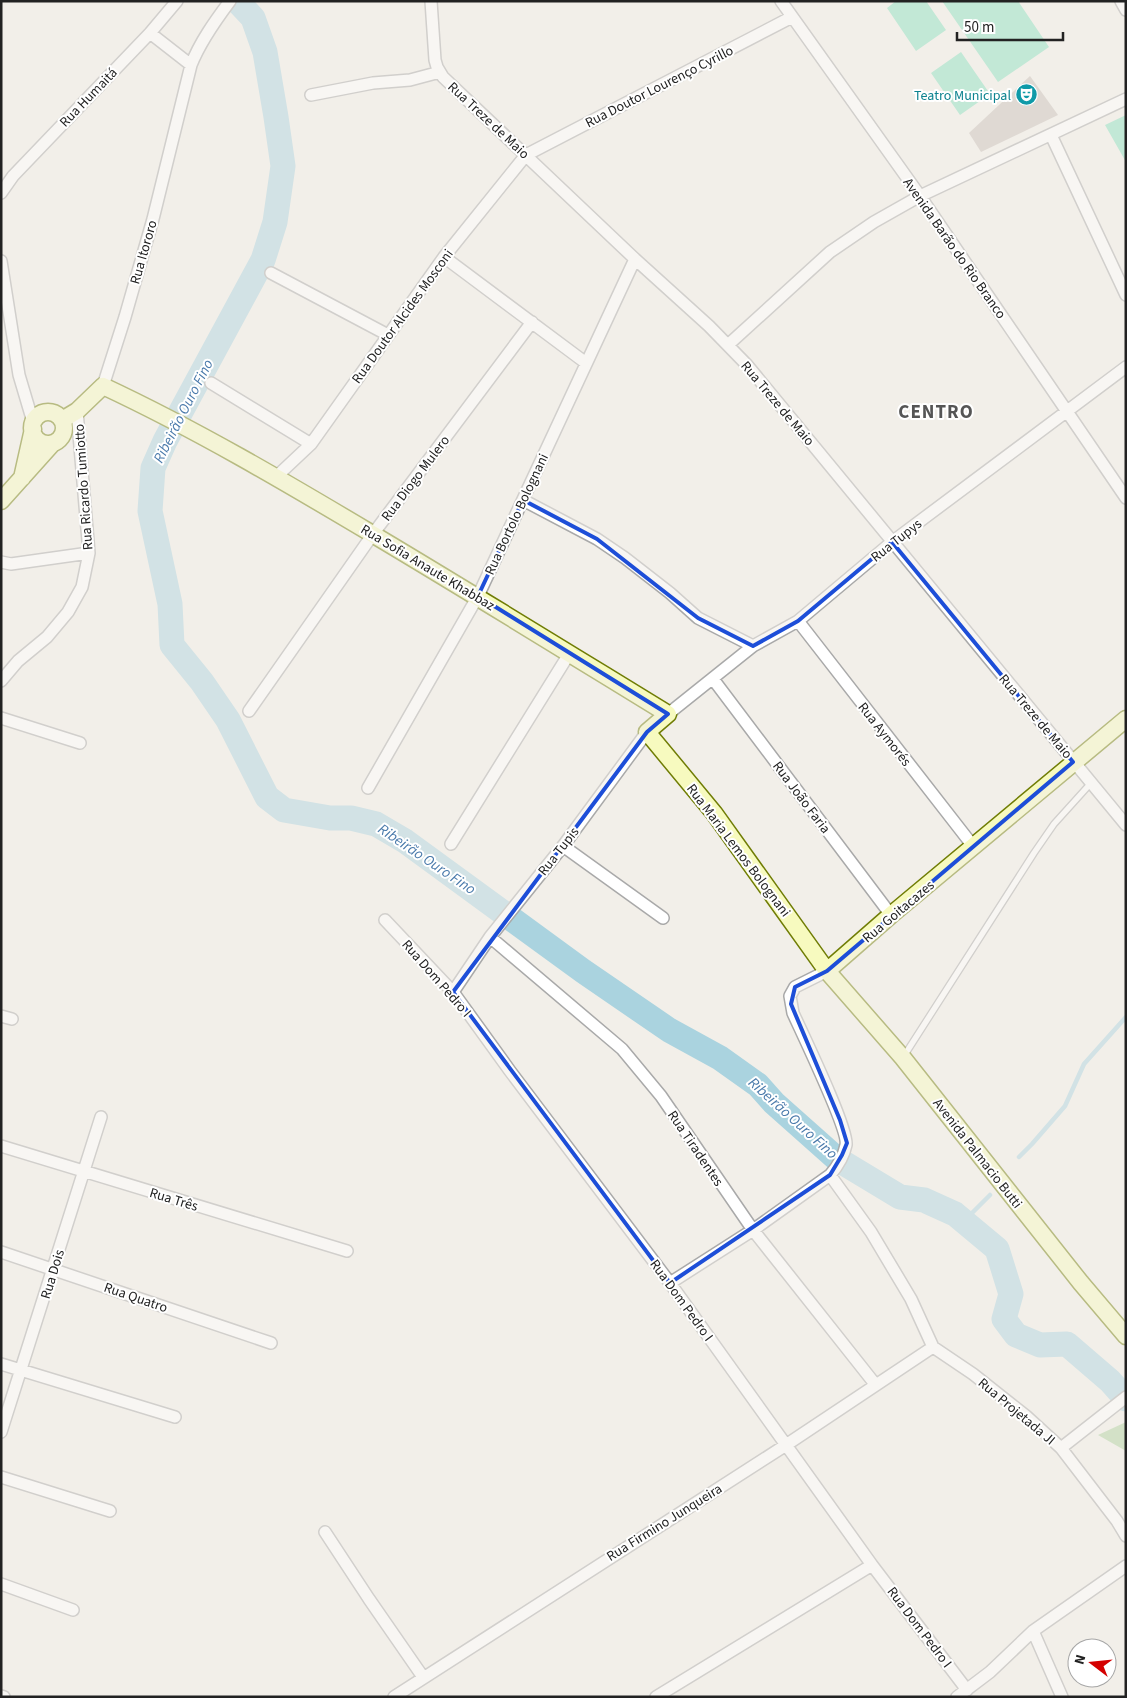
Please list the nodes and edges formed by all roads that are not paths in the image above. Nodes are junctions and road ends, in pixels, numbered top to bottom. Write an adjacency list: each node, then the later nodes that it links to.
1 (178, 1): 8 (street, Rua Humaitá)
2 (230, 1): 9 (street)
3 (431, 1): 10 (street, Rua Treze de Maio)
4 (781, 1): 7 (street, Avenida Barão do Rio Branco)
5 (1121, 1): 6 (street)
6 (1126, 10)
7 (792, 17): 14 (street, Rua Doutor Lourenço Cyrillo); 16 (street, Avenida Barão do Rio Branco)
8 (150, 33): 9 (street); 15 (street, Rua Humaitá)
9 (191, 66): 28 (street, Rua Itororo)
10 (440, 72): 11 (street); 14 (street, Rua Treze de Maio)
11 (311, 95)
12 (1126, 99): 13 (street)
13 (1051, 135): 16 (street); 21 (street)
14 (526, 155): 17 (street, Rua Doutor Alcides Mosconi); 18 (street, Rua Treze de Maio)
15 (1, 193)
16 (920, 196): 24 (street); 29 (street, Avenida Barão do Rio Branco)
17 (444, 257): 22 (street); 23 (street, Rua Doutor Alcides Mosconi)
18 (635, 259): 24 (street, Rua Treze de Maio); 25 (street, Rua Bortolo Bolognani)
19 (1, 261): 32 (street)
20 (271, 273): 23 (street)
21 (1126, 295)
22 (532, 322): 25 (street); 40 (street, Rua Diogo Mulero)
23 (388, 335): 34 (street, Rua Doutor Alcides Mosconi)
24 (728, 344): 41 (street, Rua Treze de Maio)
25 (586, 363): 38 (street, Rua Bortolo Bolognani)
26 (1126, 367): 29 (street, Rua Tupys)
27 (211, 383): 34 (street)
28 (102, 386): 30 (street, Rua Itororo); 35 (street, Rua Sofia Anaute Khabbaz)
29 (1067, 410): 37 (street, Avenida Barão do Rio Branco); 41 (street, Rua Tupys)
30 (78, 411): 31 (street, Rua Itororo); 42 (street, Rua Ricardo Tumiotto)
31 (62, 420): 32 (street); 33 (street)
32 (33, 426): 33 (street); 36 (street)
33 (53, 443): 36 (street)
34 (311, 444): 35 (street, Rua Doutor Alcides Mosconi)
35 (277, 476): 40 (street, Rua Sofia Anaute Khabbaz)
36 (21, 480): 39 (street)
37 (1126, 498)
38 (523, 500): 44 (street, Rua Bortolo Bolognani); 46 (street)
39 (1, 501)
40 (373, 534): 44 (street, Rua Sofia Anaute Khabbaz); 50 (street, Rua Diogo Mulero)
41 (892, 542): 45 (street, Rua Tupys); 56 (street, Rua Treze de Maio)
42 (89, 553): 43 (street); 49 (street, Rua Ricardo Tumiotto)
43 (1, 562)
44 (478, 596): 47 (street, Rua Sofia Anaute Khabbaz); 58 (street, Rua Bortolo Bolognani)
45 (798, 621): 46 (street, Rua Tupys); 62 (street, Rua Aymorés)
46 (753, 646): 48 (street, Rua Tupys)
47 (569, 654): 51 (street, Rua Sofia Anaute Khabbaz); 60 (street)
48 (713, 679): 51 (street, Rua Tupys); 63 (street, Rua João Faria)
49 (1, 681)
50 (249, 711)
51 (668, 714): 54 (street, Rua Tupis)
52 (1, 718): 55 (street)
53 (1126, 719): 56 (street, Rua Goitacazes)
54 (647, 732): 61 (street, Rua Tupis); 67 (street, Rua Maria Lemos Bolognani)
55 (80, 743)
56 (1074, 762): 57 (street, Rua Treze de Maio); 62 (street, Rua Goitacazes)
57 (1091, 783): 59 (street, Rua Treze de Maio); 69 (lane)
58 (368, 788)
59 (1126, 825)
60 (451, 844)
61 (563, 846): 64 (street); 66 (street, Rua Tupis)
62 (973, 846): 63 (street, Rua Goitacazes)
63 (891, 915): 67 (street, Rua Goitacazes)
64 (663, 918)
65 (385, 920): 68 (street, Rua Dom Pedro I)
66 (490, 937): 68 (street, Rua Tupis); 74 (street, Rua Tiradentes)
67 (827, 971): 69 (street, Avenida Palmacio Butti); 73 (street, Rua Goitacazes)
68 (452, 992): 78 (street, Rua Dom Pedro I)
69 (903, 1058): 79 (street, Avenida Palmacio Butti)
70 (101, 1117): 72 (street, Rua Dois)
71 (1, 1146): 72 (street, Rua Três)
72 (84, 1171): 75 (street, Rua Três); 77 (street, Rua Dois)
73 (833, 1171): 74 (street); 81 (street)
74 (753, 1230): 78 (street); 84 (street, Rua Tiradentes)
75 (347, 1251)
76 (1, 1252): 77 (street, Rua Quatro)
77 (54, 1269): 80 (street, Rua Quatro); 83 (street, Rua Dois)
78 (670, 1284): 88 (street, Rua Dom Pedro I)
79 (1126, 1336)
80 (271, 1343)
81 (933, 1347): 84 (street, Rua Firmino Junqueira); 89 (street, Rua Projetada JI)
82 (1, 1364): 83 (street)
83 (22, 1371): 86 (street); 87 (street, Rua Dois)
84 (875, 1384): 88 (street, Rua Firmino Junqueira)
85 (1126, 1397): 89 (street)
86 (175, 1417)
87 (1, 1432)
88 (786, 1445): 94 (street, Rua Dom Pedro I); 99 (street, Rua Firmino Junqueira)
89 (1061, 1448): 93 (street, Rua Projetada JI)
90 (1, 1477): 91 (street)
91 (110, 1511)
92 (326, 1532): 99 (street)
93 (1126, 1536)
94 (872, 1565): 100 (street, Rua Dom Pedro I); 102 (street)
95 (1126, 1566): 98 (street)
96 (1, 1584): 97 (street)
97 (73, 1610)
98 (1033, 1631): 100 (street); 103 (street)
99 (423, 1677): 101 (street, Rua Firmino Junqueira)
100 (962, 1693)
101 (394, 1697)
102 (656, 1697)
103 (1062, 1697)

